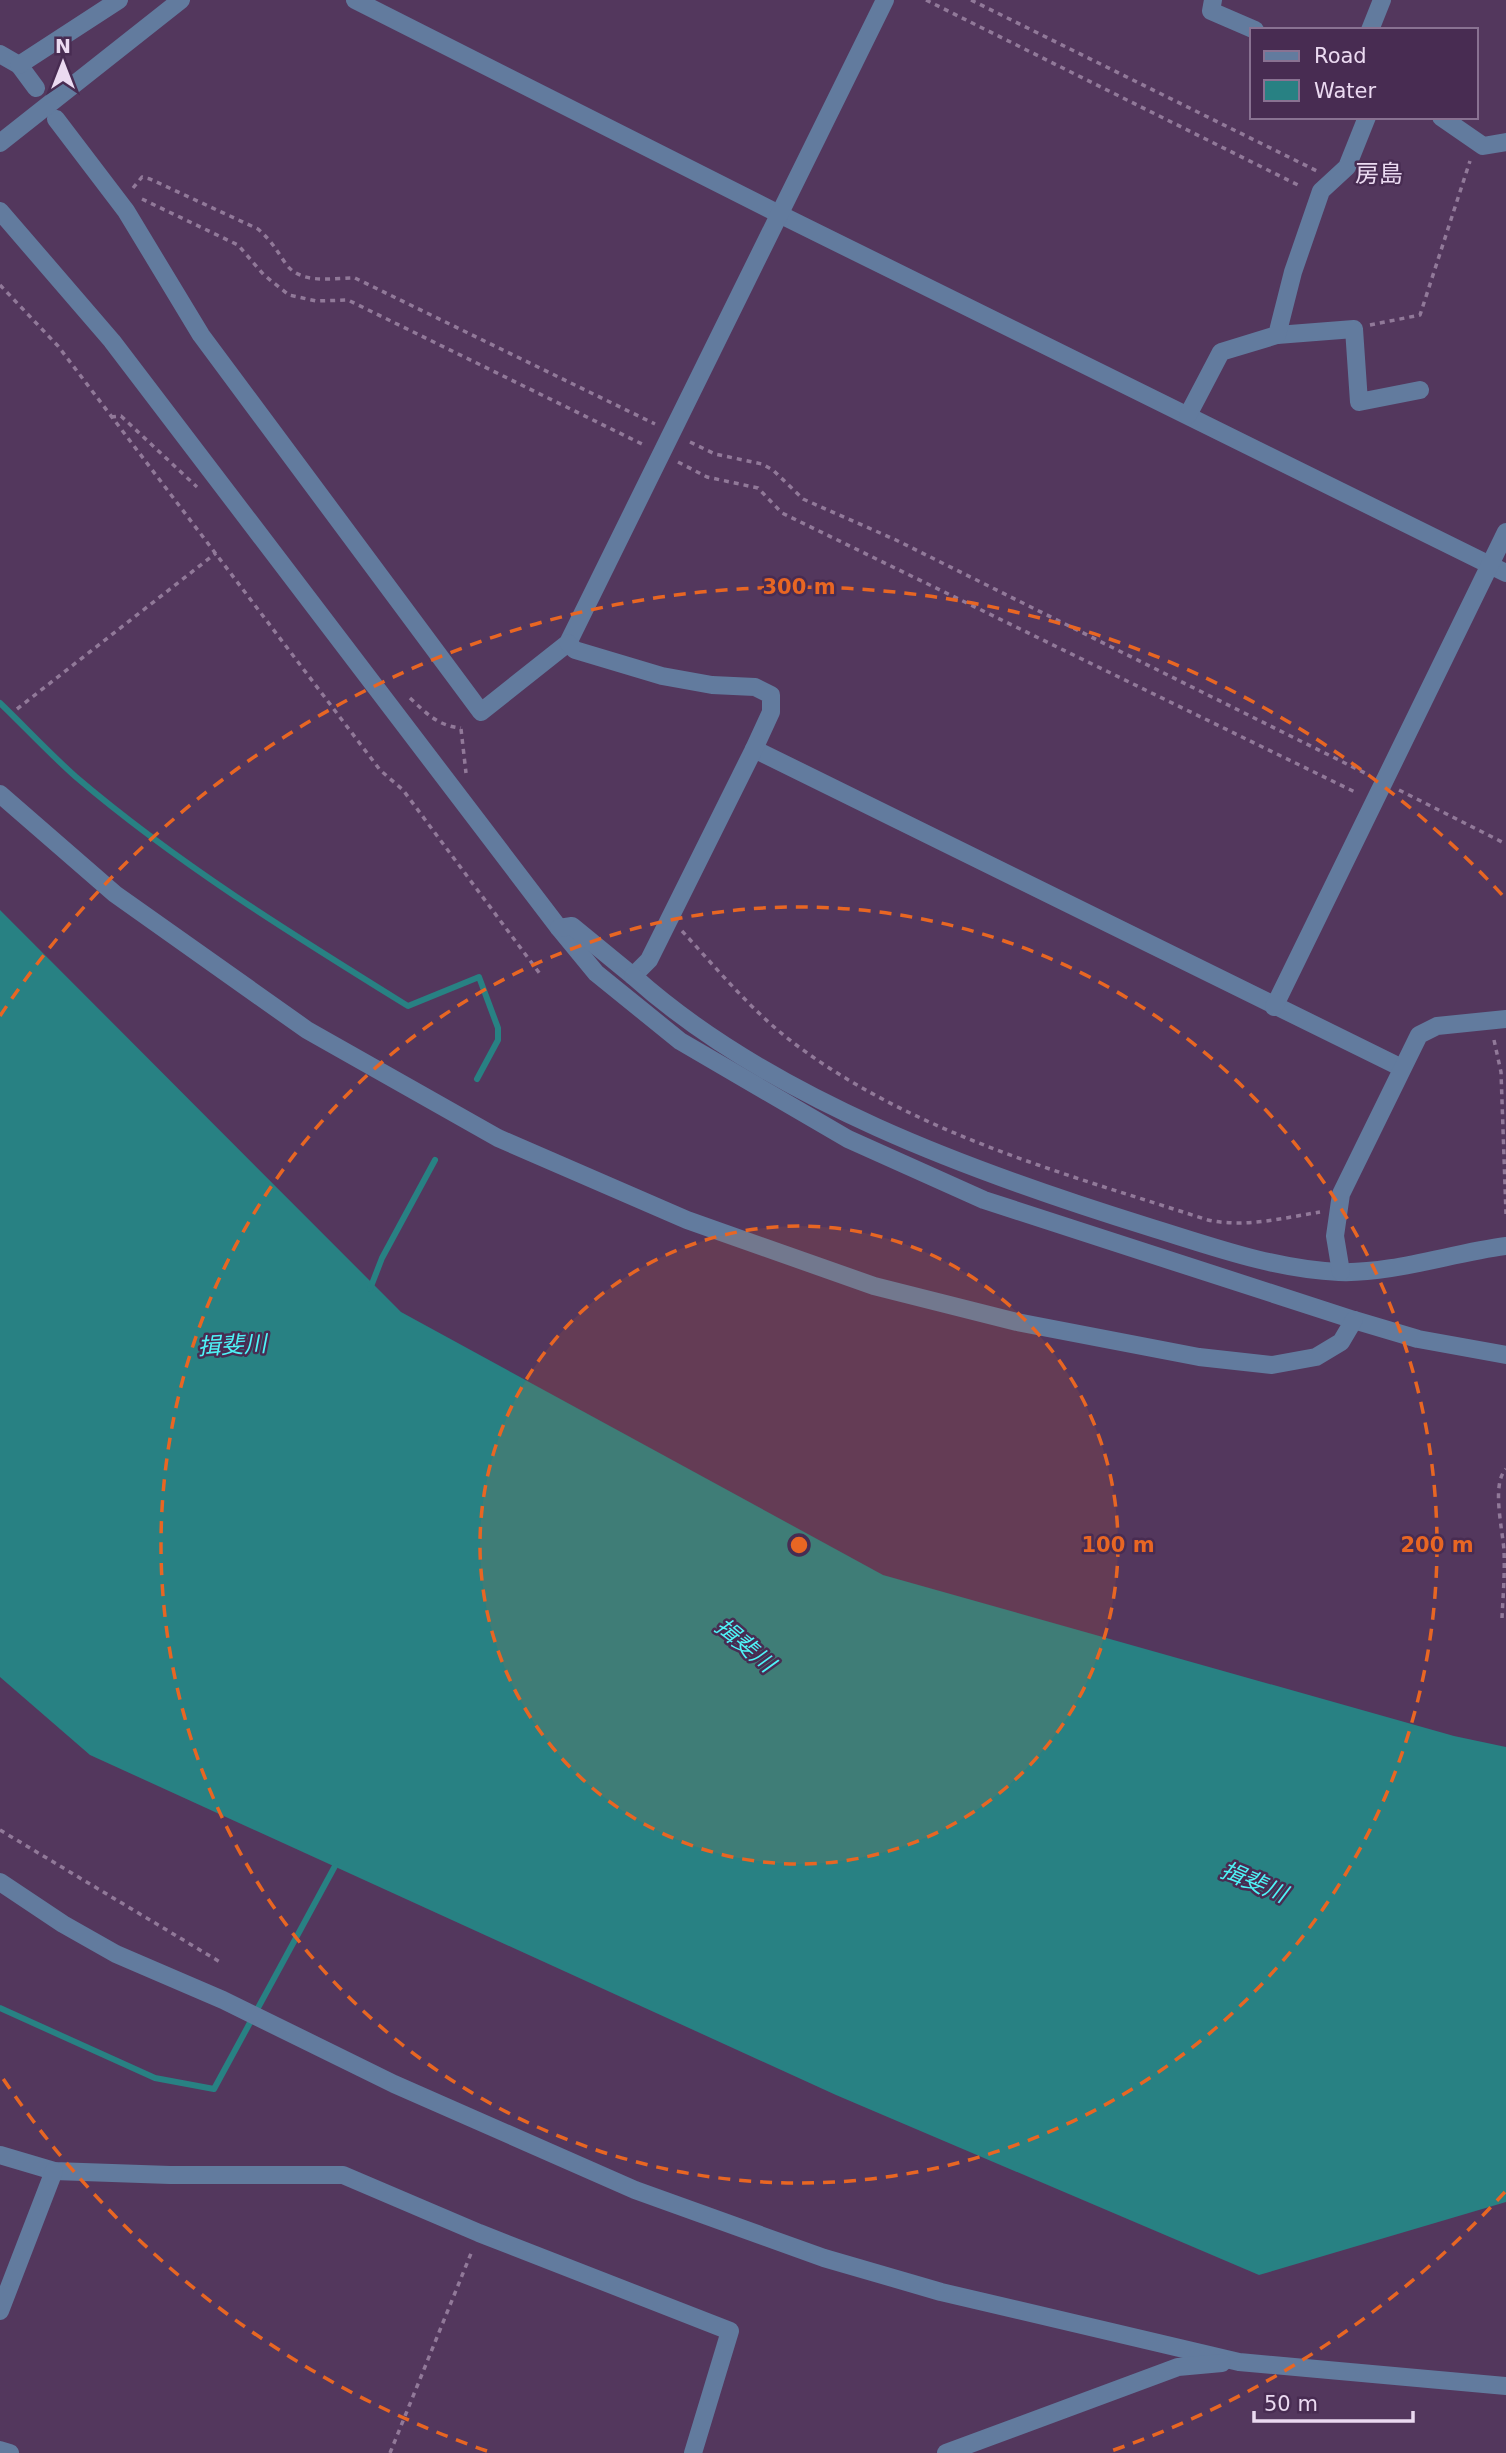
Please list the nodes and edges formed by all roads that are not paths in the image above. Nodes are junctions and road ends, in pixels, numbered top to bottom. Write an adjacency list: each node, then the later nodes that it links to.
1 (119, 0): 10 (street)
2 (181, 0): 16 (street)
3 (355, 0): 18 (street)
4 (885, 0): 18 (street)
5 (1213, 0): 7 (street)
6 (1382, 0): 8 (street)
7 (1250, 28)
8 (1371, 28)
9 (0, 54): 10 (street)
10 (19, 65): 11 (street)
11 (36, 88)
12 (56, 119): 24 (street)
13 (1366, 119): 19 (street)
14 (1444, 119): 15 (street)
15 (1506, 142)
16 (0, 143)
17 (0, 211): 27 (street)
18 (781, 215): 21 (street); 24 (street)
19 (1277, 335): 20 (street); 21 (street)
20 (1420, 390)
21 (1188, 415): 23 (street)
22 (1506, 533): 23 (street)
23 (1498, 569): 29 (street)
24 (568, 643): 25 (street)
25 (754, 749): 28 (street); 29 (street)
26 (0, 794): 34 (street)
27 (559, 928): 28 (street); 34 (street)
28 (633, 976): 33 (street)
29 (1274, 1007): 31 (street)
30 (1498, 1020): 31 (street)
31 (1402, 1068): 33 (street)
32 (1506, 1246): 33 (street)
33 (1341, 1272)
34 (1354, 1321): 35 (street)
35 (1506, 1355)
36 (0, 1882): 40 (street)
37 (0, 2155): 38 (street)
38 (54, 2171): 39 (street); 43 (street)
39 (0, 2311)
40 (1239, 2362): 41 (street); 45 (street)
41 (1506, 2386)
42 (0, 2450): 44 (street)
43 (691, 2450)
44 (10, 2453)
45 (946, 2453)

